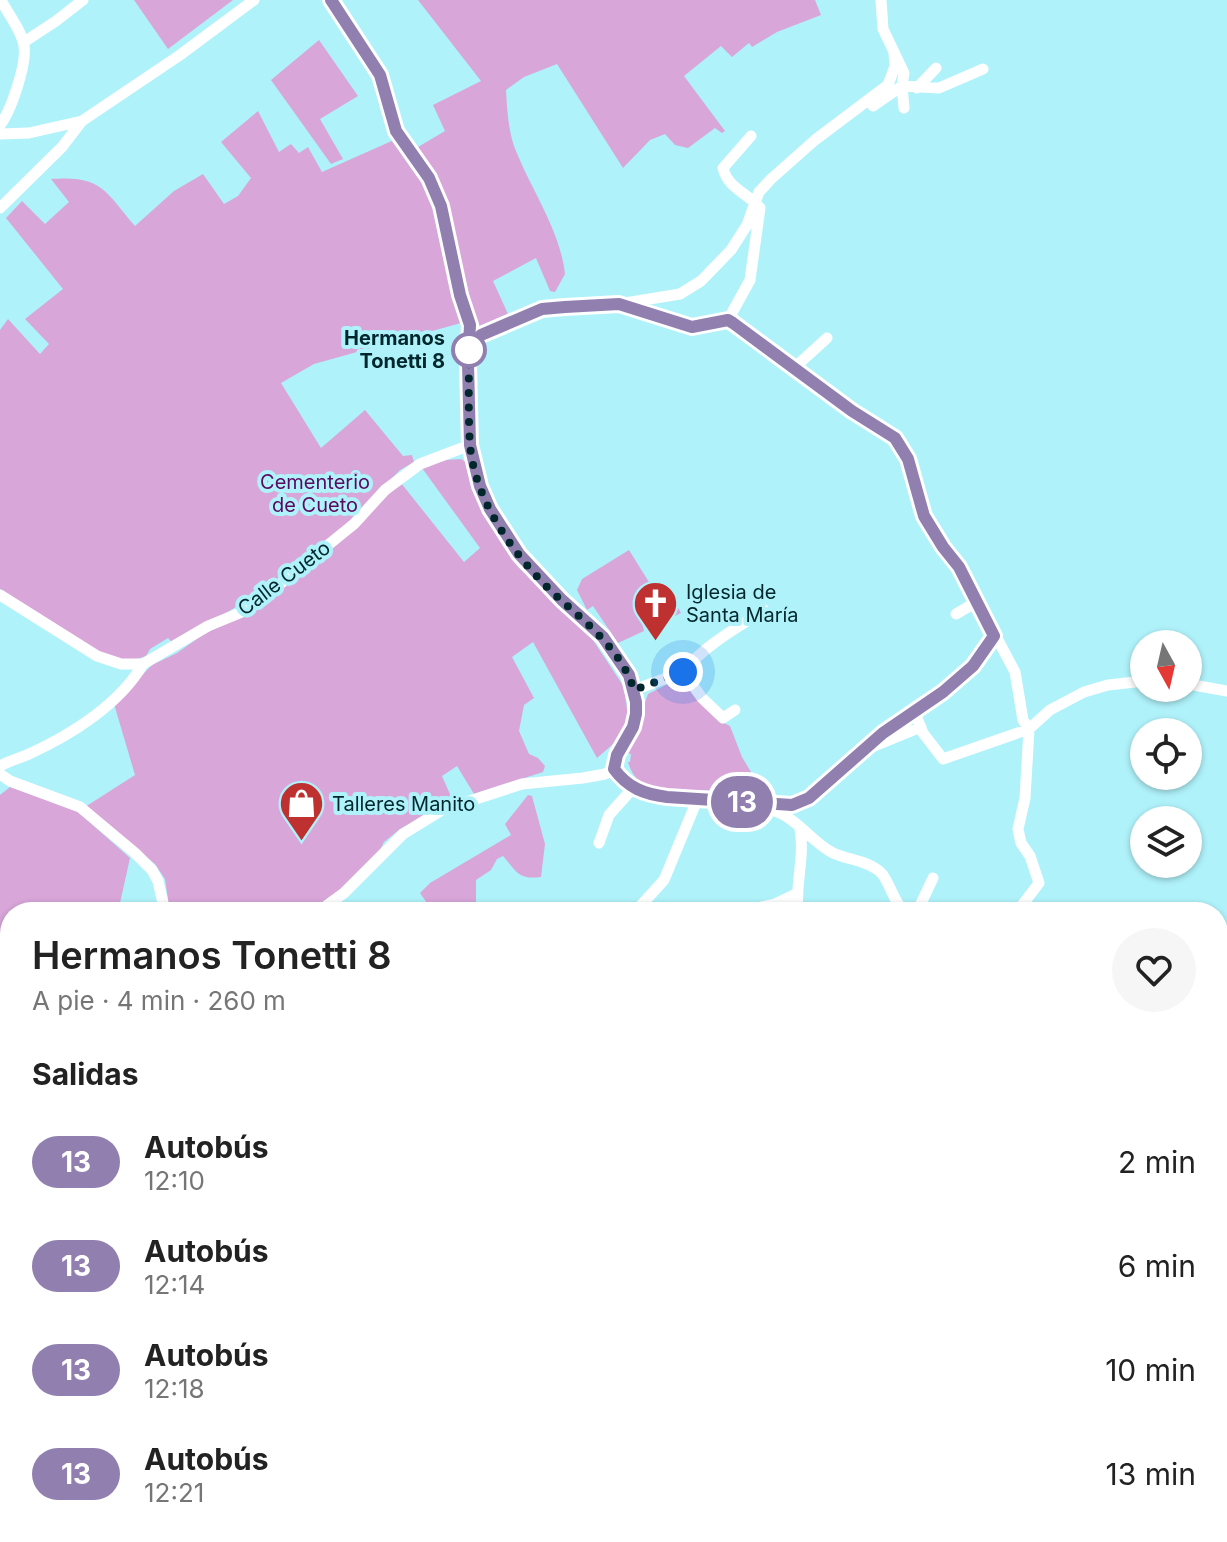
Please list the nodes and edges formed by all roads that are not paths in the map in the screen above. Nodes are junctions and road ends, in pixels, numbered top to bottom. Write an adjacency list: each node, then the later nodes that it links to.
1 (1, 0): 6 (street)
2 (83, 0): 6 (street)
3 (254, 0): 13 (street)
4 (331, 0): 22 (street)
5 (881, 0): 7 (street)
6 (24, 42): 15 (street)
7 (894, 53): 10 (street); 14 (street)
8 (936, 68): 11 (street)
9 (983, 69): 11 (street)
10 (902, 86): 11 (street); 12 (street); 14 (street)
11 (917, 88)
12 (904, 108)
13 (82, 121): 16 (street); 19 (street)
14 (840, 122): 18 (street)
15 (0, 125)
16 (0, 134)
17 (751, 136): 18 (street)
18 (755, 202): 20 (street); 21 (street)
19 (0, 208)
20 (619, 304): 21 (street); 22 (street)
21 (728, 320): 24 (street)
22 (470, 338): 25 (street)
23 (827, 338): 24 (street)
24 (793, 369): 27 (street)
25 (470, 445): 31 (street, Calle Cueto); 35 (street)
26 (0, 595): 31 (street)
27 (978, 601): 29 (street); 30 (street)
28 (764, 610): 32 (street)
29 (956, 614)
30 (994, 636): 38 (street); 40 (street)
31 (143, 664): 42 (street, Calle Cueto)
32 (683, 672): 35 (street); 37 (street)
33 (1130, 683): 40 (street)
34 (1202, 687): 36 (street)
35 (634, 690): 43 (street)
36 (1227, 691)
37 (735, 710)
38 (915, 713): 39 (street); 41 (street)
39 (921, 727): 40 (street); 41 (street)
40 (1029, 729): 59 (street)
41 (861, 751): 47 (street)
42 (0, 766)
43 (614, 769): 45 (street); 53 (street)
44 (0, 774): 52 (street)
45 (633, 788): 46 (street); 49 (street)
46 (698, 798): 47 (street); 54 (street)
47 (758, 804): 48 (street)
48 (800, 829): 51 (street); 57 (street)
49 (599, 843)
50 (933, 878): 58 (street)
51 (796, 894): 55 (street); 56 (street)
52 (163, 902)
53 (332, 902)
54 (644, 902)
55 (783, 902)
56 (797, 902)
57 (896, 902)
58 (922, 902)
59 (1025, 902)

